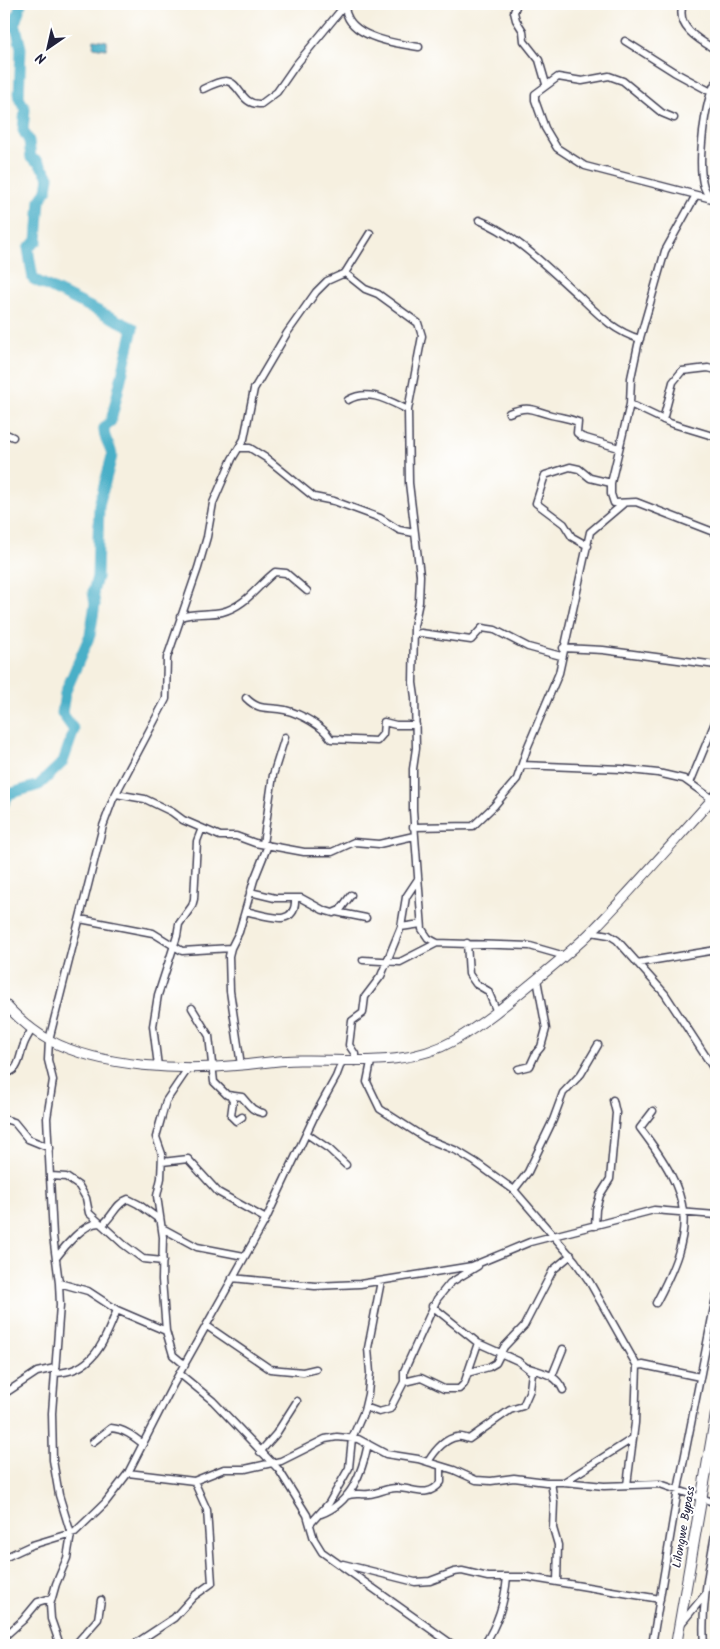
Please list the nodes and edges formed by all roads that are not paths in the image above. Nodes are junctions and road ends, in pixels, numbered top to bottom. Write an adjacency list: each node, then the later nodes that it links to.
1 (345, 4): 5 (street); 9 (street)
2 (517, 4): 8 (street)
3 (683, 4): 6 (street)
4 (625, 41): 10 (street)
5 (419, 47)
6 (716, 50)
7 (716, 82): 10 (street)
8 (546, 84): 11 (street); 12 (street)
9 (203, 88)
10 (711, 92): 13 (street)
11 (674, 118)
12 (696, 195): 13 (street); 17 (street)
13 (714, 200)
14 (479, 220): 17 (street)
15 (370, 233): 16 (street)
16 (345, 273): 21 (street); 27 (street)
17 (640, 338): 20 (street)
18 (716, 370): 23 (street)
19 (348, 400): 21 (street)
20 (630, 404): 23 (street); 28 (street)
21 (408, 410): 31 (street)
22 (509, 413): 28 (street)
23 (663, 420): 25 (street)
24 (4, 433): 26 (street)
25 (716, 437)
26 (13, 438)
27 (239, 448): 31 (street); 35 (street)
28 (620, 448): 29 (street)
29 (611, 482): 30 (street); 33 (street)
30 (623, 504): 32 (street); 33 (street)
31 (414, 533): 36 (street)
32 (716, 533)
33 (588, 546): 37 (street)
34 (307, 591): 35 (street)
35 (180, 617): 46 (street)
36 (414, 635): 38 (street); 42 (street)
37 (563, 648): 38 (street); 39 (street)
38 (561, 656): 44 (street)
39 (716, 665)
40 (246, 698): 42 (street)
41 (716, 720): 45 (street)
42 (416, 725): 48 (street)
43 (285, 737): 51 (street)
44 (522, 765): 45 (street); 48 (street)
45 (690, 783): 47 (street)
46 (116, 794): 49 (street); 58 (street)
47 (714, 797): 62 (street)
48 (413, 827): 50 (street)
49 (202, 828): 51 (street); 65 (street)
50 (414, 836): 51 (street); 52 (street)
51 (266, 845): 53 (street)
52 (418, 879): 60 (street); 61 (street)
53 (250, 892): 55 (street); 56 (street)
54 (351, 895): 57 (street)
55 (296, 898): 56 (street); 57 (street)
56 (245, 911): 66 (street)
57 (336, 912): 59 (street)
58 (80, 918): 65 (street); 77 (street)
59 (366, 918)
60 (421, 924): 61 (street); 63 (street)
61 (402, 926): 70 (street)
62 (591, 932): 68 (street); 71 (street)
63 (437, 943): 64 (street); 70 (street)
64 (467, 943): 68 (street); 75 (street)
65 (173, 946): 66 (street); 83 (street)
66 (231, 948): 82 (street)
67 (716, 950): 71 (street)
68 (565, 956): 72 (street)
69 (363, 960): 70 (street)
70 (387, 963): 80 (street)
71 (637, 963): 87 (street)
72 (537, 980): 75 (street); 86 (street)
73 (4, 1003): 76 (street)
74 (192, 1008): 84 (street)
75 (497, 1012): 81 (street)
76 (32, 1029): 77 (street); 88 (street)
77 (49, 1040): 83 (street); 96 (street)
78 (598, 1045): 100 (street)
79 (342, 1061): 80 (street); 82 (street); 95 (street)
80 (355, 1062): 81 (street)
81 (371, 1062): 100 (street)
82 (241, 1065): 84 (street)
83 (158, 1066): 85 (street)
84 (213, 1066): 85 (street); 89 (street)
85 (189, 1067): 97 (street)
86 (518, 1069)
87 (716, 1072)
88 (4, 1073)
89 (230, 1096): 92 (street); 93 (street)
90 (613, 1100): 106 (street)
91 (653, 1112): 101 (street)
92 (263, 1113)
93 (242, 1117)
94 (4, 1118): 96 (street)
95 (307, 1134): 98 (street); 103 (street)
96 (50, 1148): 99 (street)
97 (162, 1162): 103 (street); 104 (street)
98 (346, 1165)
99 (51, 1176): 105 (street); 111 (street)
100 (514, 1190): 108 (street)
101 (685, 1212): 102 (street); 106 (street); 118 (street)
102 (716, 1215)
103 (266, 1219): 110 (street)
104 (160, 1220): 105 (street); 107 (street)
105 (100, 1224): 111 (street); 112 (street)
106 (595, 1226): 108 (street)
107 (162, 1228): 110 (street); 112 (street)
108 (552, 1236): 109 (street); 113 (street)
109 (571, 1255): 125 (street); 127 (street)
110 (244, 1256): 114 (street)
111 (56, 1258): 116 (street)
112 (162, 1261): 122 (street)
113 (485, 1261): 115 (street); 119 (street)
114 (232, 1278): 115 (street); 121 (street)
115 (381, 1281): 139 (street)
116 (59, 1283): 120 (street); 130 (street)
117 (716, 1297): 134 (street)
118 (656, 1304)
119 (432, 1306): 123 (street); 135 (street)
120 (117, 1310): 122 (street); 130 (street)
121 (208, 1326): 126 (street); 128 (street)
122 (166, 1332): 126 (street)
123 (478, 1343): 125 (street); 132 (street)
124 (563, 1349): 133 (street)
125 (502, 1352): 129 (street); 132 (street)
126 (184, 1365): 131 (street)
127 (637, 1366): 134 (street); 142 (street)
128 (316, 1368)
129 (529, 1368): 133 (street); 147 (street)
130 (55, 1370): 137 (street); 162 (street)
131 (180, 1374): 144 (street); 146 (street)
132 (467, 1374): 135 (street)
133 (552, 1376): 136 (street)
134 (700, 1377): 155 (street)
135 (404, 1382): 139 (street)
136 (563, 1390)
137 (4, 1394)
138 (297, 1401): 146 (street)
139 (365, 1407): 141 (street)
140 (716, 1414): 157 (main road, Lilongwe Bypass)
141 (352, 1438): 145 (street); 148 (street); 159 (street)
142 (632, 1439): 153 (street); 154 (street)
143 (93, 1442): 144 (street)
144 (143, 1444): 150 (street)
145 (368, 1444): 147 (street); 156 (street)
146 (260, 1452): 148 (street)
147 (428, 1462): 149 (street)
148 (272, 1463): 151 (street); 160 (street)
149 (441, 1467): 152 (street); 156 (street)
150 (128, 1473): 151 (street); 162 (street)
151 (194, 1481): 177 (street)
152 (550, 1482): 153 (street); 166 (street)
153 (564, 1482): 154 (street)
154 (627, 1485): 155 (street)
155 (678, 1490): 157 (street); 169 (street)
156 (346, 1496): 159 (street)
157 (702, 1499): 158 (street); 171 (main road, Lilongwe Bypass)
158 (716, 1503)
159 (320, 1515): 160 (street)
160 (311, 1523): 164 (street)
161 (716, 1529): 167 (street)
162 (71, 1534): 163 (street); 168 (street)
163 (4, 1558)
164 (338, 1563): 165 (street); 178 (street)
165 (506, 1577): 166 (street); 179 (street)
166 (557, 1582): 169 (street)
167 (705, 1595): 171 (street); 182 (street)
168 (51, 1598): 172 (street); 175 (street)
169 (660, 1599): 180 (street)
170 (101, 1600): 176 (street)
171 (679, 1627): 181 (main road, Lilongwe Bypass)
172 (4, 1637)
173 (4, 1641): 174 (street)
174 (9, 1645)
175 (60, 1645)
176 (75, 1645)
177 (134, 1645)
178 (453, 1645)
179 (484, 1645)
180 (652, 1645)
181 (676, 1645)
182 (704, 1645)

